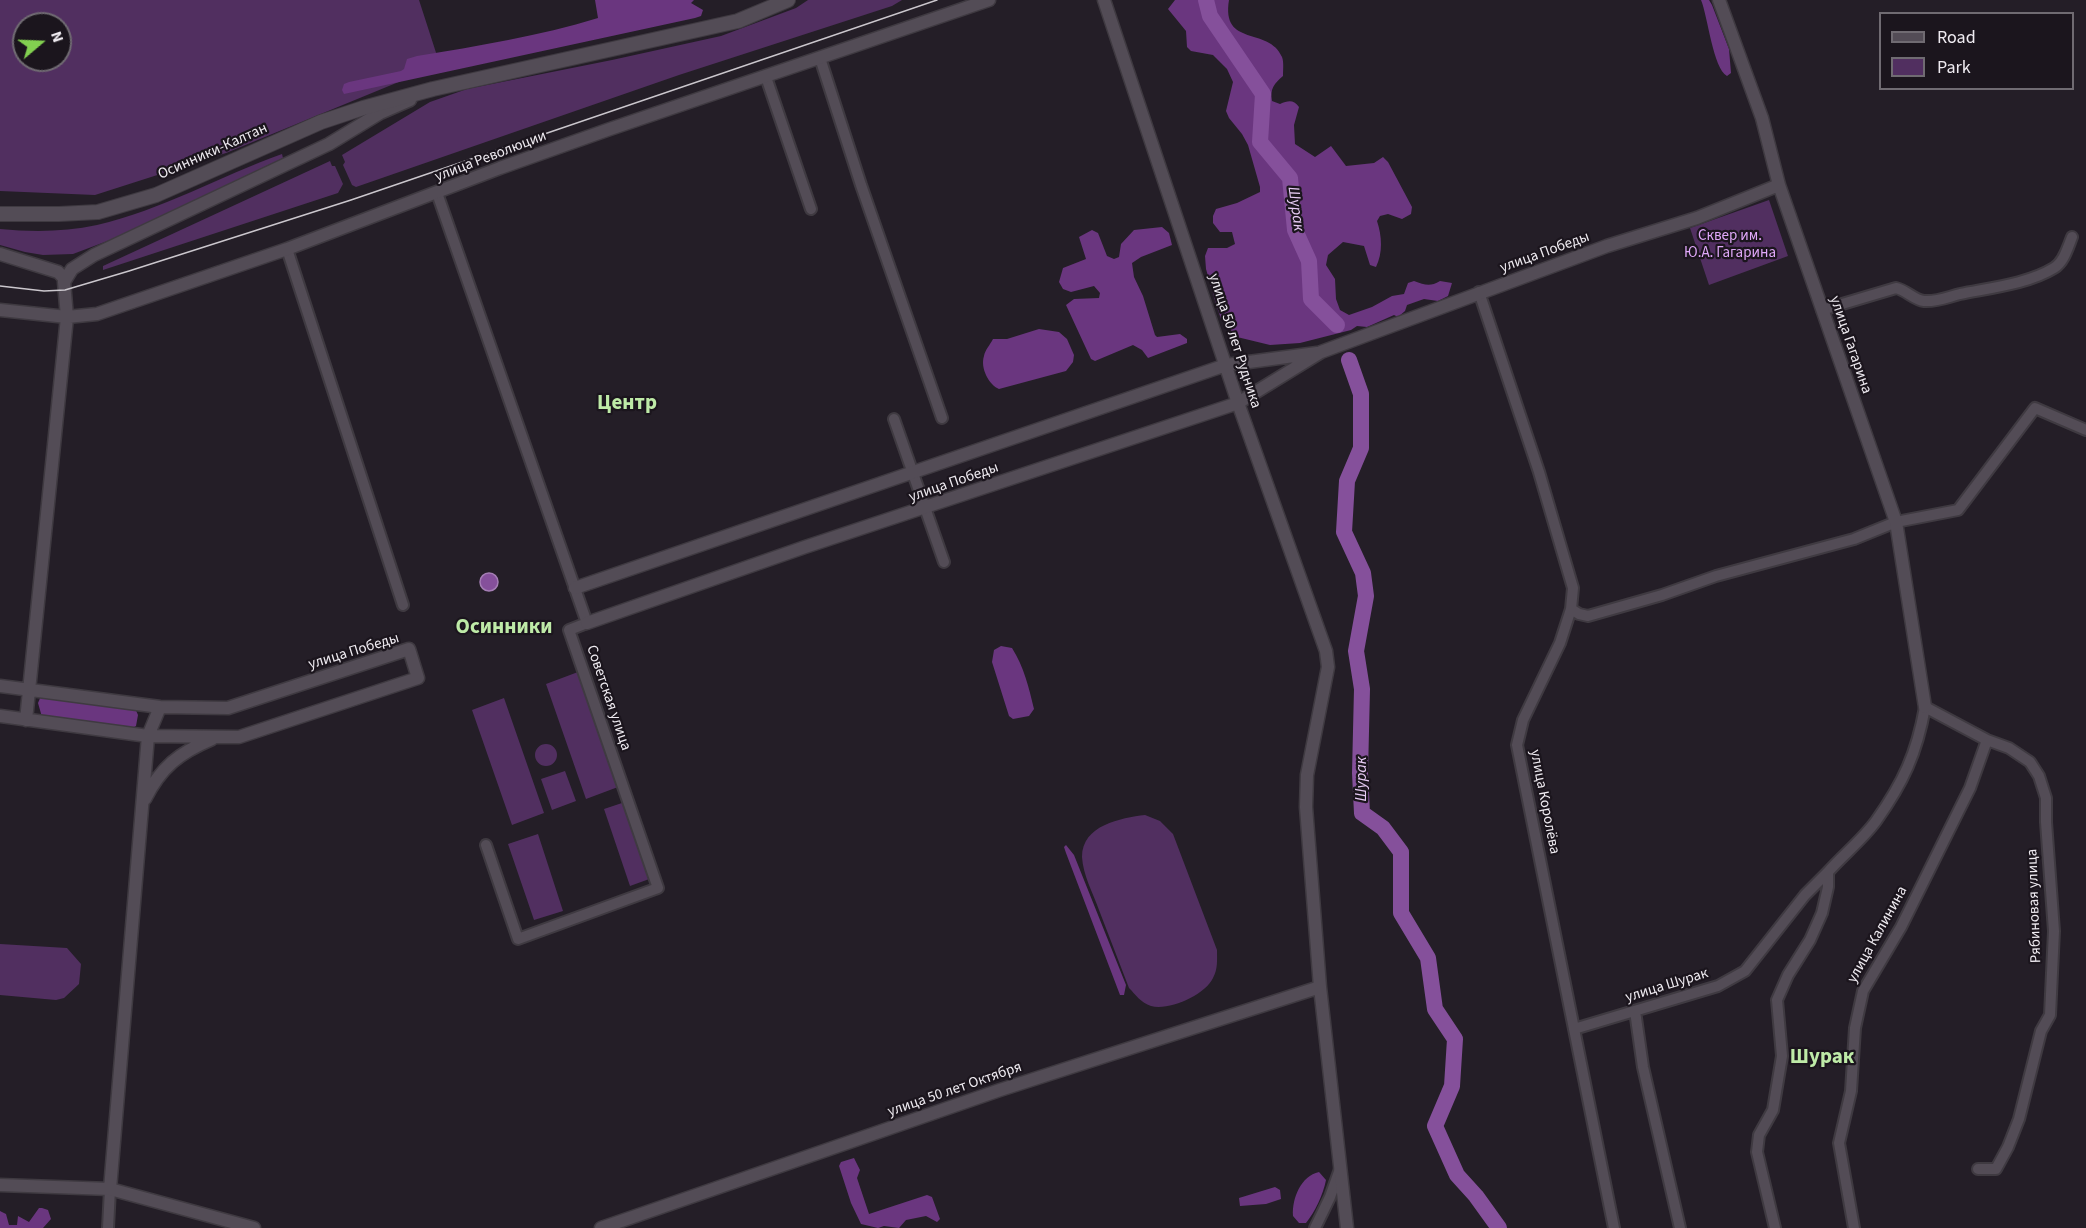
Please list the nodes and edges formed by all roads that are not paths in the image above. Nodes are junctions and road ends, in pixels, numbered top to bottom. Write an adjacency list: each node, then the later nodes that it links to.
1 (788, 0): 7 (main road, Осинники-Калтан)
2 (989, 0): 5 (street, улица Революции)
3 (1104, 0): 21 (street, улица 50 лет Рудника)
4 (1719, 0): 8 (street, улица Гагарина)
5 (820, 58): 6 (street, улица Революции); 23 (street)
6 (766, 77): 9 (street, улица Революции); 10 (street)
7 (433, 88): 11 (main road, Осинники-Калтан); 15 (street)
8 (1779, 185): 16 (street, улица Победы); 18 (street, улица Гагарина)
9 (437, 193): 13 (street, улица Революции); 30 (street, Советская улица)
10 (811, 209)
11 (0, 214)
12 (2072, 237): 18 (street)
13 (287, 249): 19 (street, улица Революции); 31 (street)
14 (0, 254): 15 (street)
15 (64, 282): 19 (street)
16 (1479, 292): 20 (street, улица Победы); 32 (street, улица Королёва)
17 (0, 310): 19 (street, улица Революции)
18 (1822, 310): 28 (street, улица Гагарина)
19 (67, 317): 35 (street)
20 (1321, 352): 21 (street, улица Победы); 22 (street, улица Победы)
21 (1226, 365): 22 (street, улица 50 лет Рудника); 26 (street, улица Победы)
22 (1238, 403): 27 (street, улица Победы); 46 (street, улица 50 лет Рудника)
23 (942, 418)
24 (894, 419): 26 (street)
25 (2086, 430): 28 (street)
26 (913, 472): 27 (street); 30 (street, улица Победы)
27 (926, 508): 29 (street); 33 (street, улица Победы)
28 (1896, 522): 32 (street); 37 (street, улица Гагарина)
29 (944, 562)
30 (575, 588): 33 (street, Советская улица)
31 (404, 605)
32 (1571, 609): 48 (street, улица Королёва)
33 (587, 623): 44 (street, Советская улица)
34 (0, 686): 35 (street, улица Победы)
35 (29, 690): 36 (street, улица Победы); 39 (street)
36 (160, 707): 40 (street); 41 (street, улица Победы)
37 (1925, 707): 42 (street); 45 (street, улица Шурак)
38 (0, 716): 39 (street, улица Победы)
39 (26, 720): 40 (street, улица Победы)
40 (148, 735): 41 (street, улица Победы); 43 (street)
41 (218, 737): 43 (street)
42 (1987, 740): 50 (street, Рябиновая улица); 61 (street, улица Калинина)
43 (142, 806): 52 (street)
44 (486, 845)
45 (1828, 872): 47 (street, улица Шурак); 60 (street)
46 (1320, 987): 49 (street, улица 50 лет Рудника); 55 (street, улица 50 лет Октября)
47 (1635, 1011): 48 (street, улица Шурак); 59 (street)
48 (1574, 1029): 58 (street, улица Королёва)
49 (1341, 1166): 56 (street); 57 (street, улица 50 лет Рудника)
50 (1978, 1169)
51 (0, 1185): 52 (street)
52 (110, 1189): 53 (street); 54 (street)
53 (108, 1228)
54 (254, 1228)
55 (601, 1228)
56 (1315, 1228)
57 (1347, 1228)
58 (1614, 1228)
59 (1680, 1228)
60 (1775, 1228)
61 (1854, 1228)

